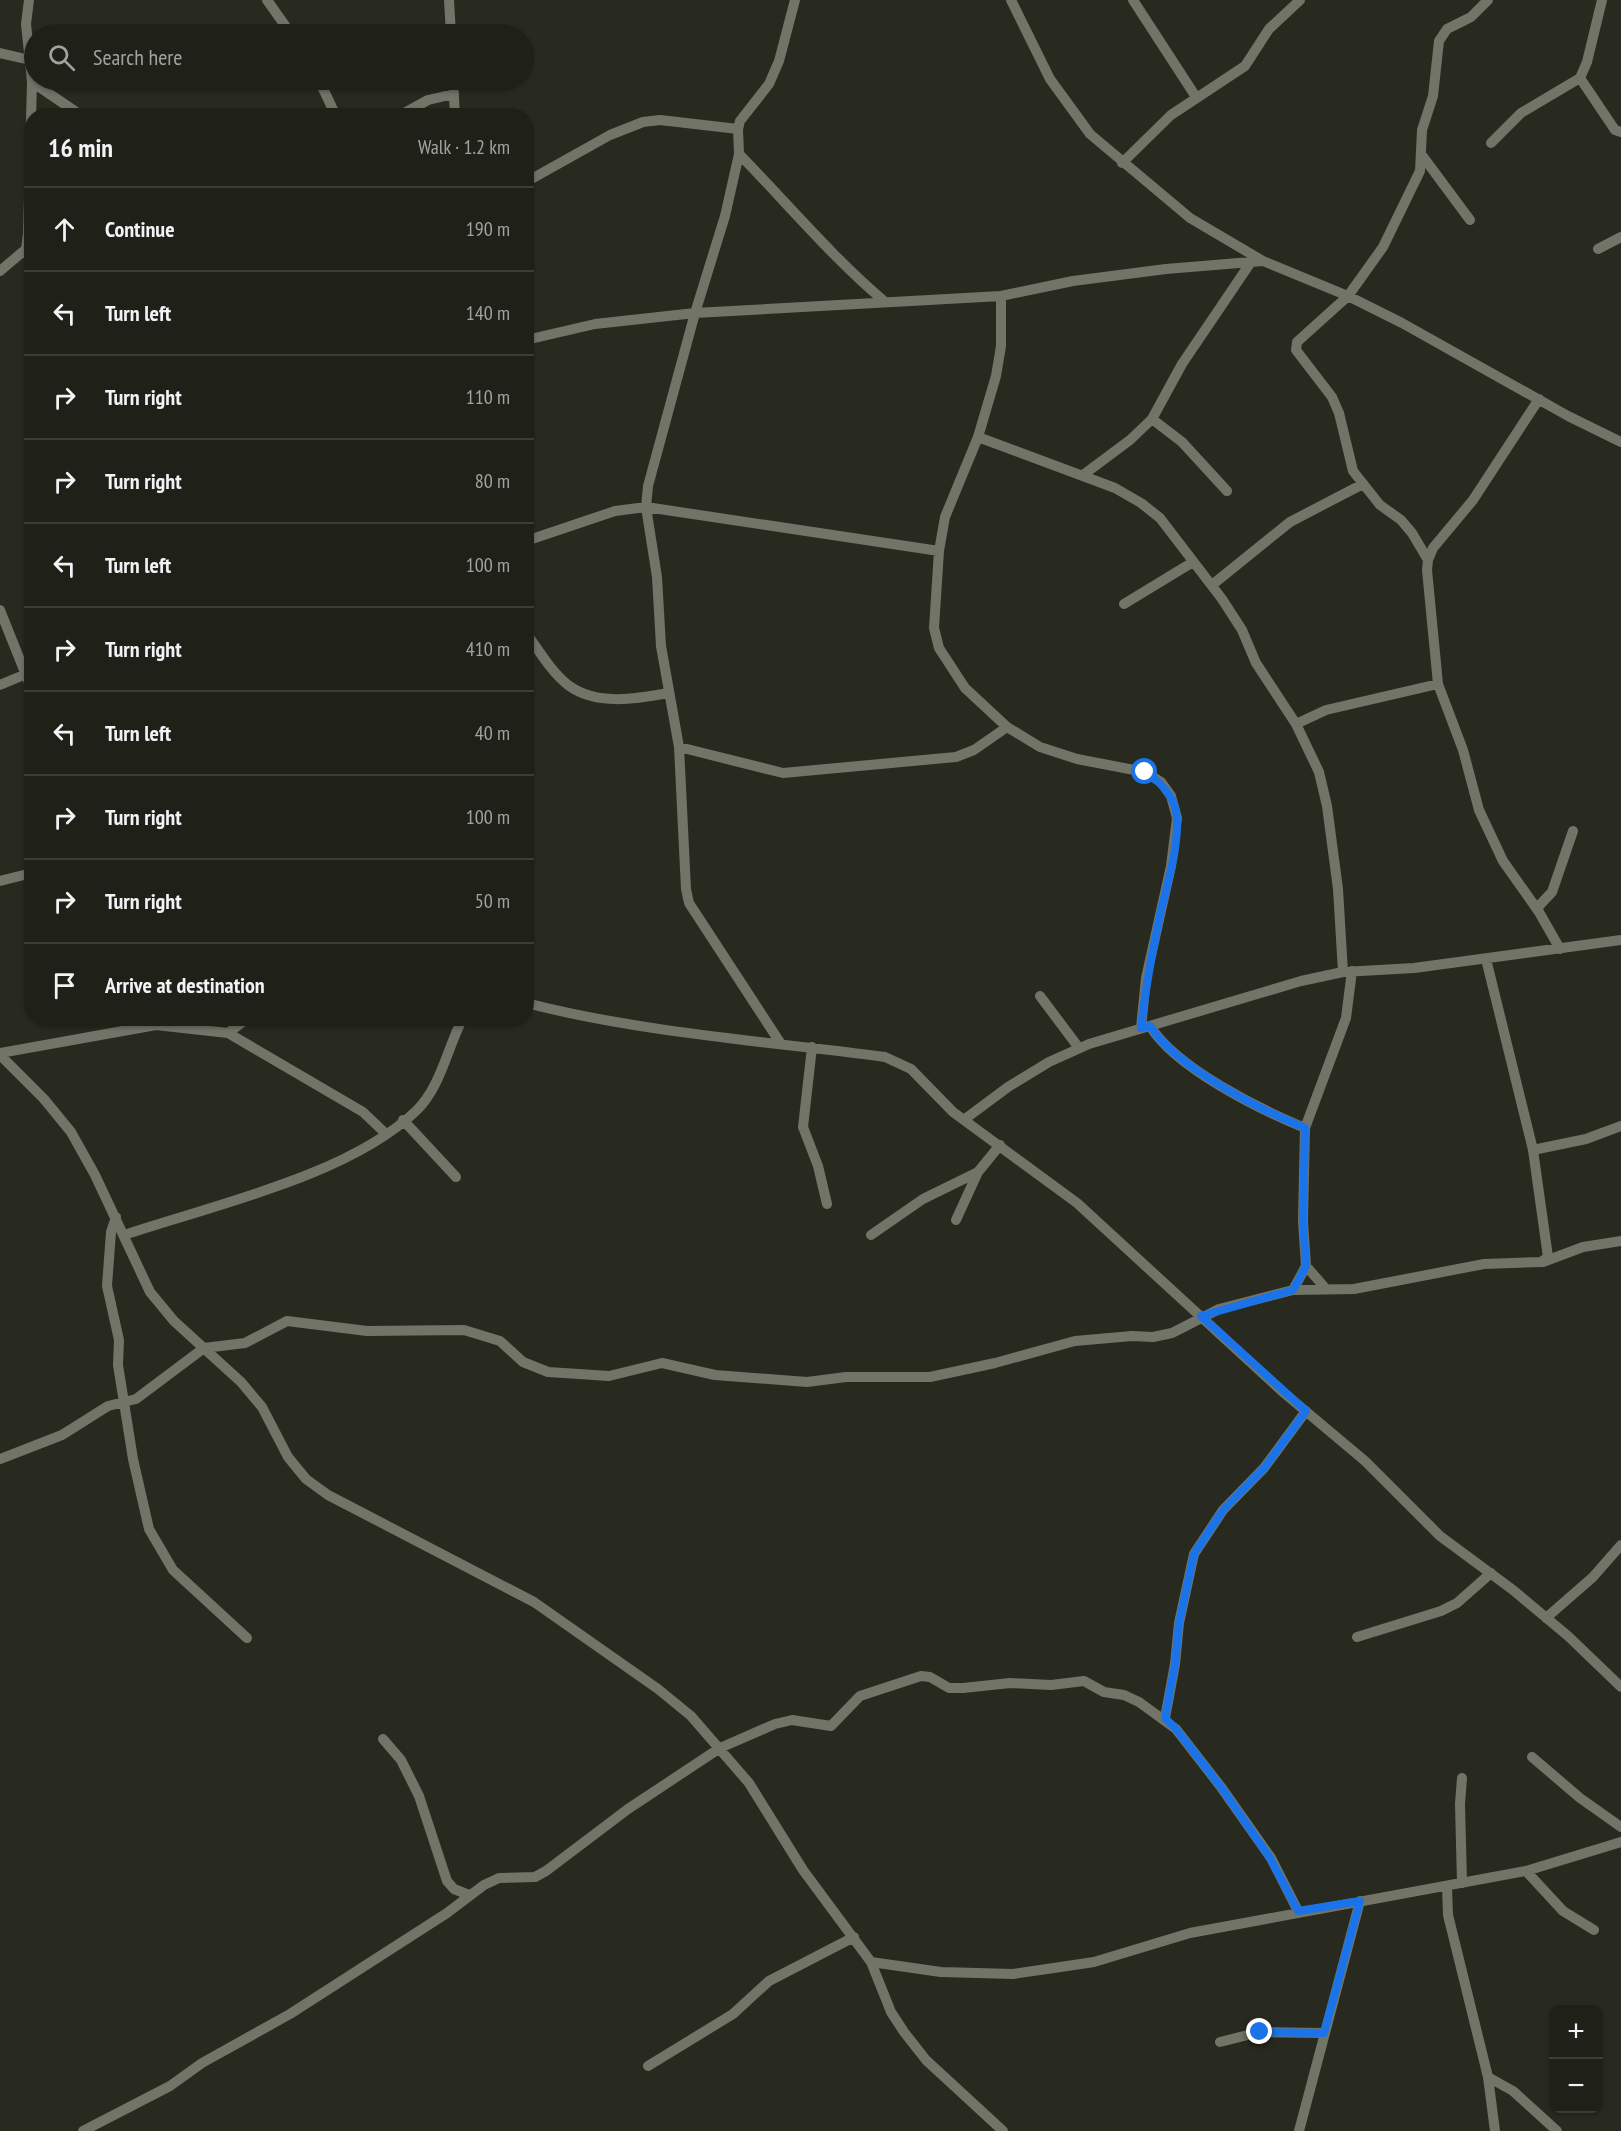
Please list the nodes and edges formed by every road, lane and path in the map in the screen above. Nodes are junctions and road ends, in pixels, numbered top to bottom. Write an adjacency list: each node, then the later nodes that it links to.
1 (29, 0): 10 (street)
2 (267, 0): 11 (street)
3 (448, 0): 12 (street)
4 (795, 0): 27 (street)
5 (1011, 0): 32 (street)
6 (1133, 0): 21 (street)
7 (1300, 0): 21 (street)
8 (1488, 0): 31 (street)
9 (1602, 0): 15 (street)
10 (26, 24)
11 (284, 24)
12 (450, 24)
13 (0, 53): 14 (street)
14 (24, 59)
15 (1580, 78): 28 (street); 29 (street)
16 (32, 90): 22 (street)
17 (44, 90): 23 (street)
18 (324, 90): 24 (street)
19 (454, 90): 20 (street)
20 (454, 94): 25 (street); 26 (street)
21 (1196, 97): 32 (street)
22 (31, 108)
23 (70, 108)
24 (332, 108)
25 (414, 108)
26 (455, 108)
27 (738, 129): 30 (street); 33 (street)
28 (1621, 132)
29 (1491, 143)
30 (739, 154): 43 (street); 44 (street)
31 (1421, 154): 34 (street); 42 (street)
32 (1122, 163): 38 (street)
33 (534, 178)
34 (1470, 220)
35 (1621, 237): 36 (street)
36 (1598, 249)
37 (24, 251): 40 (street)
38 (1263, 261): 39 (street); 42 (street)
39 (1251, 262): 41 (street); 47 (street)
40 (0, 271)
41 (1001, 296): 43 (street); 48 (street)
42 (1348, 296): 46 (street); 51 (street)
43 (884, 301): 44 (street)
44 (695, 313): 45 (street); 53 (street)
45 (534, 338)
46 (1539, 399): 49 (street); 56 (street)
47 (1152, 419): 50 (street); 52 (street)
48 (978, 437): 50 (street); 55 (street)
49 (1621, 442)
50 (1083, 475): 57 (street)
51 (1364, 484): 56 (street); 58 (street)
52 (1227, 491)
53 (646, 507): 54 (street); 55 (street); 66 (street)
54 (534, 538)
55 (939, 551): 68 (street)
56 (1428, 560): 64 (street)
57 (1192, 562): 58 (street); 59 (street)
58 (1212, 585): 67 (street)
59 (1124, 604)
60 (0, 610): 62 (street)
61 (534, 643): 66 (street)
62 (24, 661)
63 (24, 674): 65 (street)
64 (1438, 684): 67 (street); 73 (street)
65 (0, 685)
66 (668, 693): 69 (street)
67 (1296, 724): 77 (street)
68 (1007, 727): 69 (street); 84 (street)
69 (679, 747): 86 (street)
70 (1573, 831): 73 (street)
71 (24, 875): 72 (street)
72 (0, 881)
73 (1537, 908): 75 (street)
74 (1621, 940): 75 (street)
75 (1560, 949): 76 (street)
76 (1486, 959): 77 (street); 96 (street)
77 (1348, 972): 84 (street); 93 (street)
78 (1040, 996): 88 (street)
79 (534, 1005): 86 (street)
80 (136, 1026): 89 (street)
81 (179, 1026): 85 (street)
82 (238, 1026): 85 (street)
83 (460, 1026): 91 (street)
84 (1145, 1027): 88 (street); 93 (street)
85 (228, 1034): 94 (street)
86 (781, 1044): 87 (street)
87 (812, 1047): 90 (street); 99 (street)
88 (1079, 1048): 90 (street)
89 (0, 1054): 100 (street)
90 (965, 1119): 95 (street)
91 (403, 1120): 94 (street); 98 (street)
92 (1621, 1126): 96 (street)
93 (1305, 1128): 106 (street)
94 (385, 1134): 102 (street)
95 (1000, 1145): 97 (street); 109 (street)
96 (1533, 1150): 105 (street)
97 (978, 1172): 101 (street); 103 (street)
98 (456, 1177)
99 (827, 1204)
100 (116, 1217): 102 (street); 111 (street)
101 (956, 1220)
102 (124, 1235): 110 (street)
103 (871, 1235)
104 (1621, 1241): 105 (street)
105 (1541, 1262): 107 (street)
106 (1306, 1266): 107 (street); 108 (street)
107 (1326, 1288): 108 (street)
108 (1293, 1290): 109 (street)
109 (1201, 1316): 110 (street); 112 (street)
110 (204, 1348): 111 (street); 122 (street)
111 (124, 1403): 113 (street); 118 (street)
112 (1306, 1411): 115 (street); 120 (street)
113 (0, 1459)
114 (1621, 1545): 116 (street)
115 (1491, 1573): 116 (street); 117 (street)
116 (1546, 1618): 119 (street)
117 (1357, 1637)
118 (247, 1638)
119 (1621, 1687)
120 (1165, 1718): 122 (street); 132 (street)
121 (383, 1739): 130 (street)
122 (720, 1748): 130 (street); 134 (street)
123 (1532, 1757): 125 (street)
124 (1462, 1778): 128 (street)
125 (1621, 1827)
126 (1621, 1842): 127 (street)
127 (1526, 1871): 128 (street); 133 (street)
128 (1462, 1883): 129 (street)
129 (1447, 1887): 131 (street); 139 (street)
130 (470, 1895): 140 (street)
131 (1360, 1901): 132 (street); 136 (street)
132 (1298, 1911): 135 (street)
133 (1594, 1930)
134 (854, 1937): 135 (street); 138 (street)
135 (871, 1962): 141 (street)
136 (1324, 2033): 137 (street); 142 (street)
137 (1220, 2042)
138 (648, 2066)
139 (1488, 2077): 143 (street); 144 (street)
140 (83, 2131)
141 (1003, 2131)
142 (1299, 2131)
143 (1495, 2131)
144 (1557, 2131)

